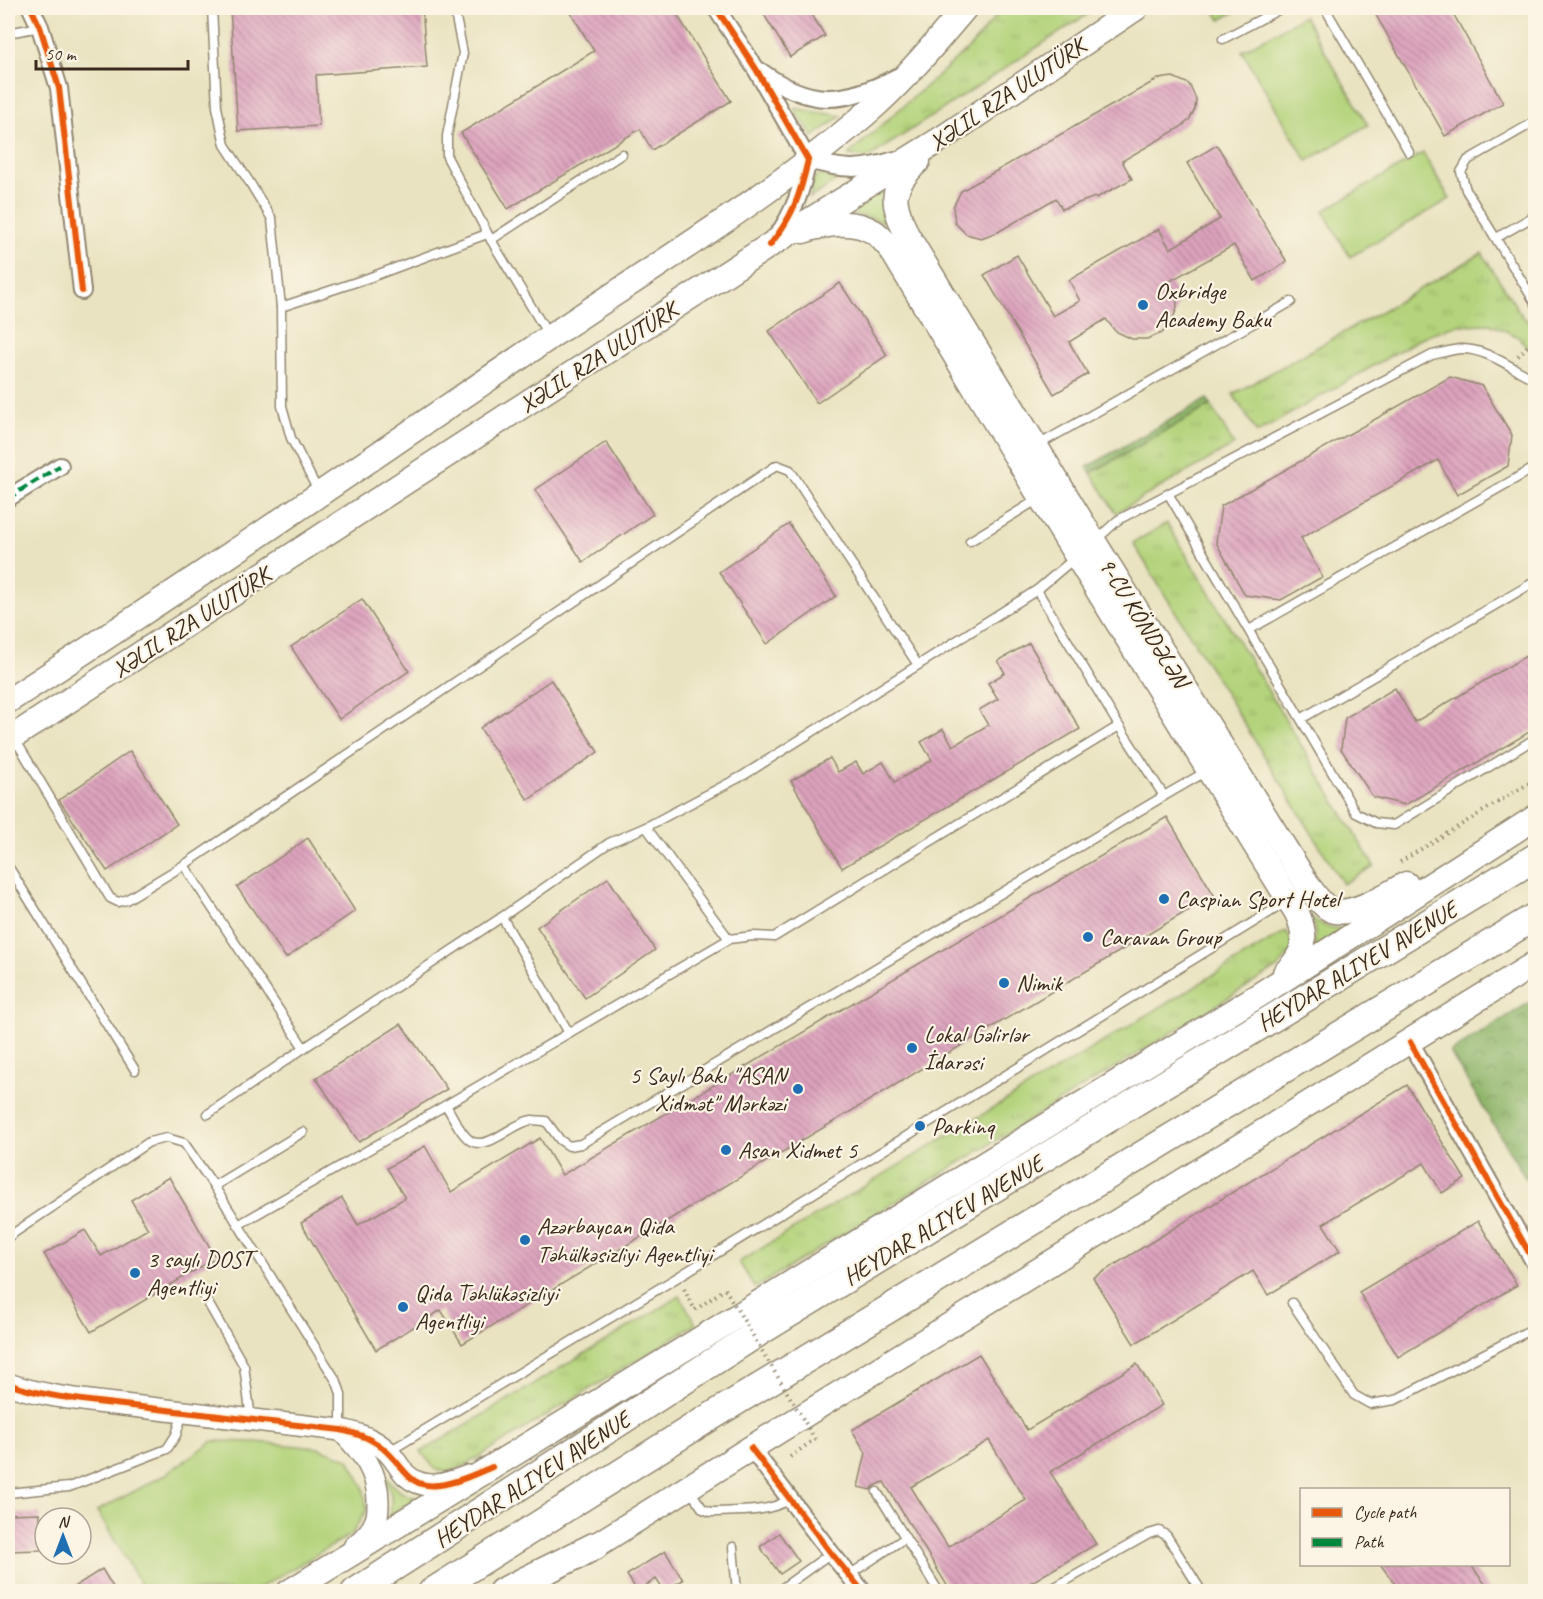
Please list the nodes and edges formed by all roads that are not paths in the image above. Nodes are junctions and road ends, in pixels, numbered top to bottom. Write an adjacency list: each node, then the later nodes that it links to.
1 (31, 8): 9 (street)
2 (212, 8): 28 (lane)
3 (454, 8): 22 (lane)
4 (716, 8): 12 (street)
5 (965, 8): 13 (main road)
6 (1136, 8): 17 (main road, XƏLIL RZA ULUTÜRK)
7 (1282, 8): 11 (lane)
8 (1325, 8): 18 (lane)
9 (39, 27): 10 (lane); 25 (street)
10 (8, 33)
11 (1223, 39)
12 (756, 69): 14 (street); 16 (street)
13 (912, 70): 14 (street); 20 (main road)
14 (804, 96): 16 (street)
15 (1536, 121): 23 (lane)
16 (786, 122): 20 (street)
17 (944, 137): 20 (street); 24 (main road, XƏLIL RZA ULUTÜRK); 31 (main road, 9-CU KÖNDƏLƏN)
18 (1409, 152)
19 (622, 154): 22 (lane)
20 (808, 160): 24 (street); 29 (main road, XƏLIL RZA ULUTÜRK)
21 (1536, 215): 23 (lane)
22 (489, 237): 28 (lane); 29 (lane)
23 (1496, 238): 27 (lane)
24 (770, 245): 37 (main road, 9-CU KÖNDƏLƏN); 46 (main road, XƏLIL RZA ULUTÜRK)
25 (82, 291)
26 (1291, 302): 31 (lane)
27 (1536, 304)
28 (281, 308): 34 (lane)
29 (550, 337): 34 (main road, XƏLIL RZA ULUTÜRK)
30 (1536, 380): 35 (lane)
31 (1035, 446): 39 (main road, 9-CU KÖNDƏLƏN)
32 (60, 466): 36 (street)
33 (1536, 467): 42 (lane)
34 (320, 495): 44 (main road, XƏLIL RZA ULUTÜRK)
35 (1169, 495): 39 (lane); 42 (lane)
36 (8, 498)
37 (1041, 498): 38 (lane); 39 (main road, 9-CU KÖNDƏLƏN)
38 (970, 541)
39 (1085, 549): 41 (lane); 51 (main road, 9-CU KÖNDƏLƏN); 58 (main road, 9-CU KÖNDƏLƏN)
40 (1536, 581): 47 (lane)
41 (1037, 590): 43 (lane); 48 (lane)
42 (1249, 630): 47 (lane)
43 (918, 665): 54 (lane); 56 (lane)
44 (43, 678): 45 (main road, XƏLIL RZA ULUTÜRK); 46 (main road)
45 (8, 701)
46 (61, 706): 49 (main road, XƏLIL RZA ULUTÜRK)
47 (1301, 719): 50 (lane)
48 (1119, 726): 52 (lane); 61 (lane)
49 (10, 738): 56 (lane)
50 (1536, 738)
51 (1209, 770): 52 (lane); 58 (main road, 9-CU KÖNDƏLƏN)
52 (1164, 796): 68 (lane)
53 (1536, 816): 58 (main road, 9-CU KÖNDƏLƏN); 63 (main road)
54 (646, 827): 60 (lane); 61 (lane)
55 (1536, 857): 94 (highway, HEYDAR ALIYEV AVENUE)
56 (184, 865): 66 (lane)
57 (8, 866): 67 (lane)
58 (1299, 894): 63 (main road, 9-CU KÖNDƏLƏN); 83 (lane)
59 (1536, 916): 99 (highway, HEYDAR ALIYEV AVENUE)
60 (502, 917): 64 (lane); 66 (lane)
61 (729, 939): 64 (lane)
62 (1536, 963): 65 (main road)
63 (1264, 992): 84 (main road)
64 (569, 1033): 68 (lane)
65 (1410, 1042): 74 (street); 82 (main road)
66 (304, 1048): 69 (lane)
67 (135, 1070)
68 (446, 1106): 72 (lane)
69 (208, 1114)
70 (303, 1132): 71 (lane)
71 (214, 1186): 72 (lane); 73 (lane)
72 (238, 1225): 81 (lane)
73 (8, 1237)
74 (1536, 1265)
75 (204, 1296): 80 (lane)
76 (1292, 1303): 77 (lane)
77 (1536, 1327)
78 (8, 1383): 79 (street)
79 (183, 1411): 80 (street); 87 (lane)
80 (251, 1419): 81 (street)
81 (341, 1430): 83 (street); 93 (street)
82 (751, 1448): 85 (main road); 88 (street)
83 (388, 1452): 84 (street)
84 (492, 1467): 93 (main road)
85 (688, 1488): 88 (lane); 90 (main road)
86 (877, 1492): 89 (lane)
87 (8, 1493)
88 (790, 1499): 92 (street)
89 (905, 1538): 95 (lane); 105 (lane)
90 (595, 1546): 100 (highway); 101 (main road)
91 (733, 1547): 102 (lane)
92 (831, 1553): 95 (street); 103 (lane)
93 (341, 1560): 96 (main road)
94 (385, 1573): 97 (highway); 98 (highway, HEYDAR ALIYEV AVENUE)
95 (849, 1575): 104 (street)
96 (289, 1592)
97 (344, 1592)
98 (355, 1592)
99 (432, 1592)
100 (502, 1592)
101 (520, 1592)
102 (737, 1592)
103 (777, 1592)
104 (863, 1592)
105 (939, 1592)
106 (1046, 1592): 107 (lane)
107 (1202, 1592)

